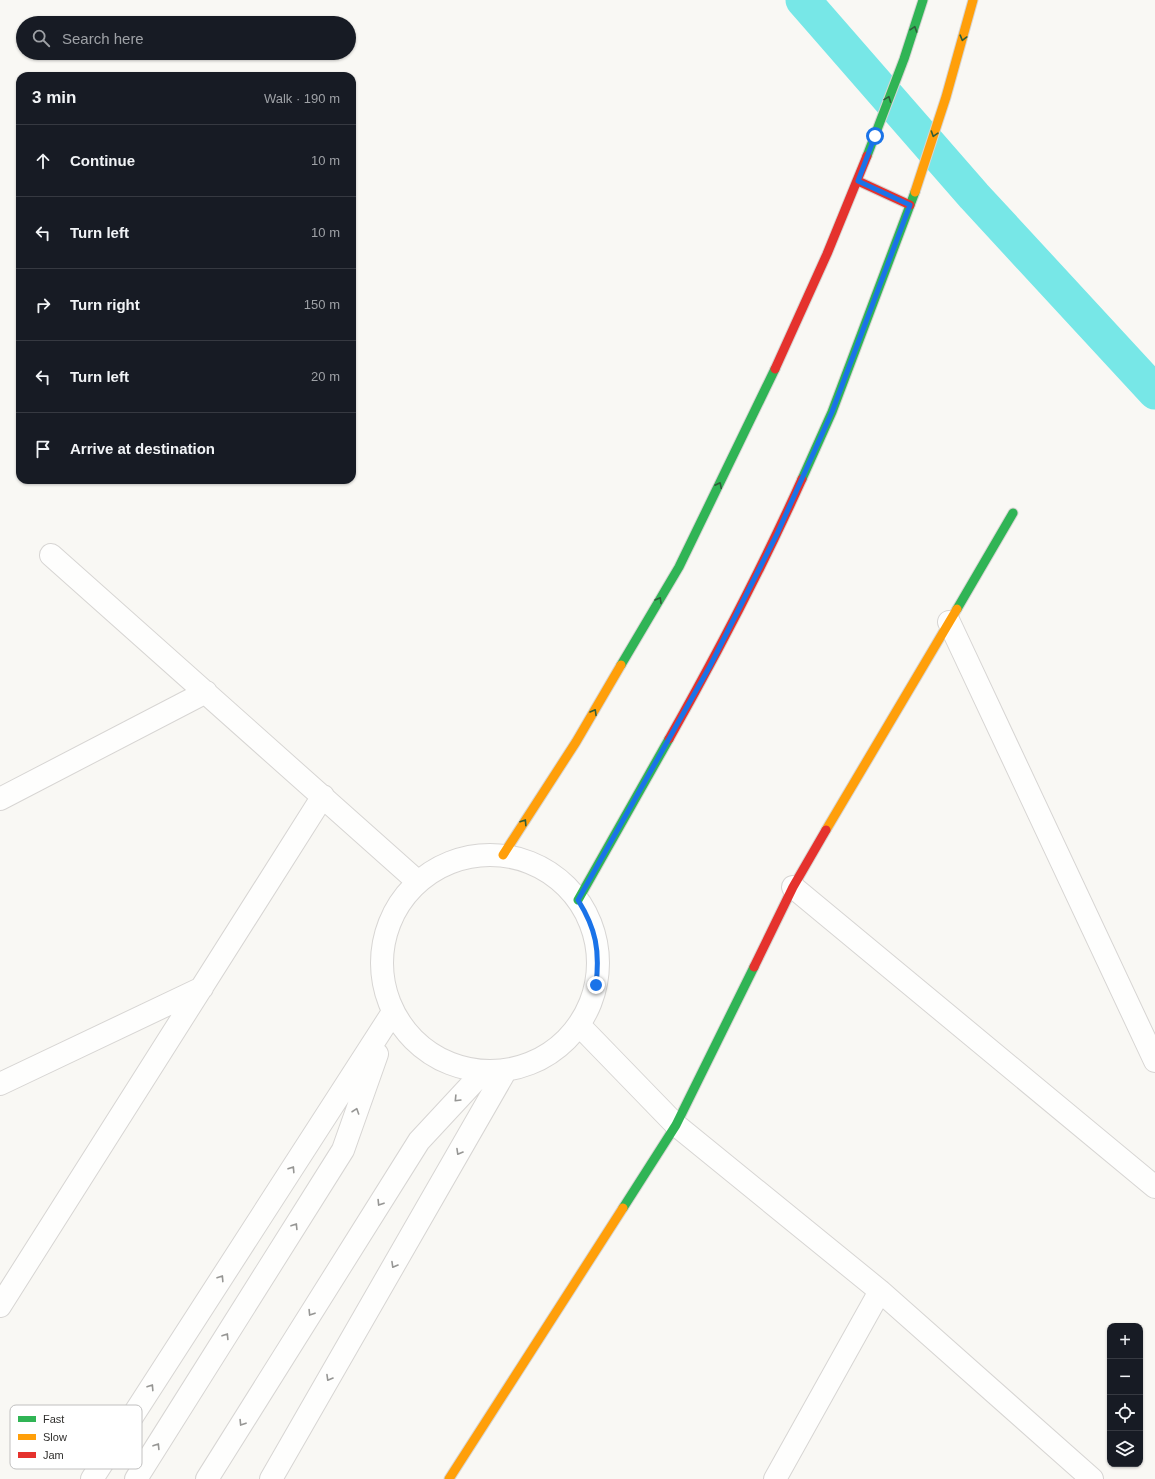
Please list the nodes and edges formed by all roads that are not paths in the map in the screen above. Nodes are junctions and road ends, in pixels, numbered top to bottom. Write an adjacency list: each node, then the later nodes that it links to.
1 (923, 0): 3 (main road, one-way to 1)
2 (973, 0): 4 (main road, one-way to 4)
3 (858, 181): 4 (main road); 11 (main road, one-way to 3)
4 (910, 205): 14 (main road)
5 (1014, 513): 7 (main road)
6 (51, 554): 8 (street)
7 (949, 622): 13 (main road); 18 (street)
8 (206, 692): 9 (street); 10 (street)
9 (323, 796): 12 (street); 15 (street)
10 (0, 798)
11 (503, 855): 12 (street); 14 (street)
12 (417, 881): 16 (street)
13 (792, 887): 22 (main road); 23 (street)
14 (578, 900): 17 (street)
15 (202, 988): 21 (street); 25 (street)
16 (393, 1012): 20 (street); 26 (street, one-way to 16); 29 (street, one-way to 16)
17 (579, 1025): 19 (street); 22 (street)
18 (1155, 1061)
19 (506, 1070): 20 (street); 31 (street, one-way to 31)
20 (484, 1071): 30 (street, one-way to 30)
21 (0, 1084)
22 (676, 1125): 24 (street); 32 (main road)
23 (1155, 1187)
24 (880, 1290): 33 (street); 34 (street)
25 (0, 1306)
26 (140, 1405)
27 (98, 1469): 28 (street, one-way to 27)
28 (92, 1479)
29 (136, 1479)
30 (206, 1479)
31 (271, 1479)
32 (449, 1479)
33 (775, 1479)
34 (1092, 1479)

